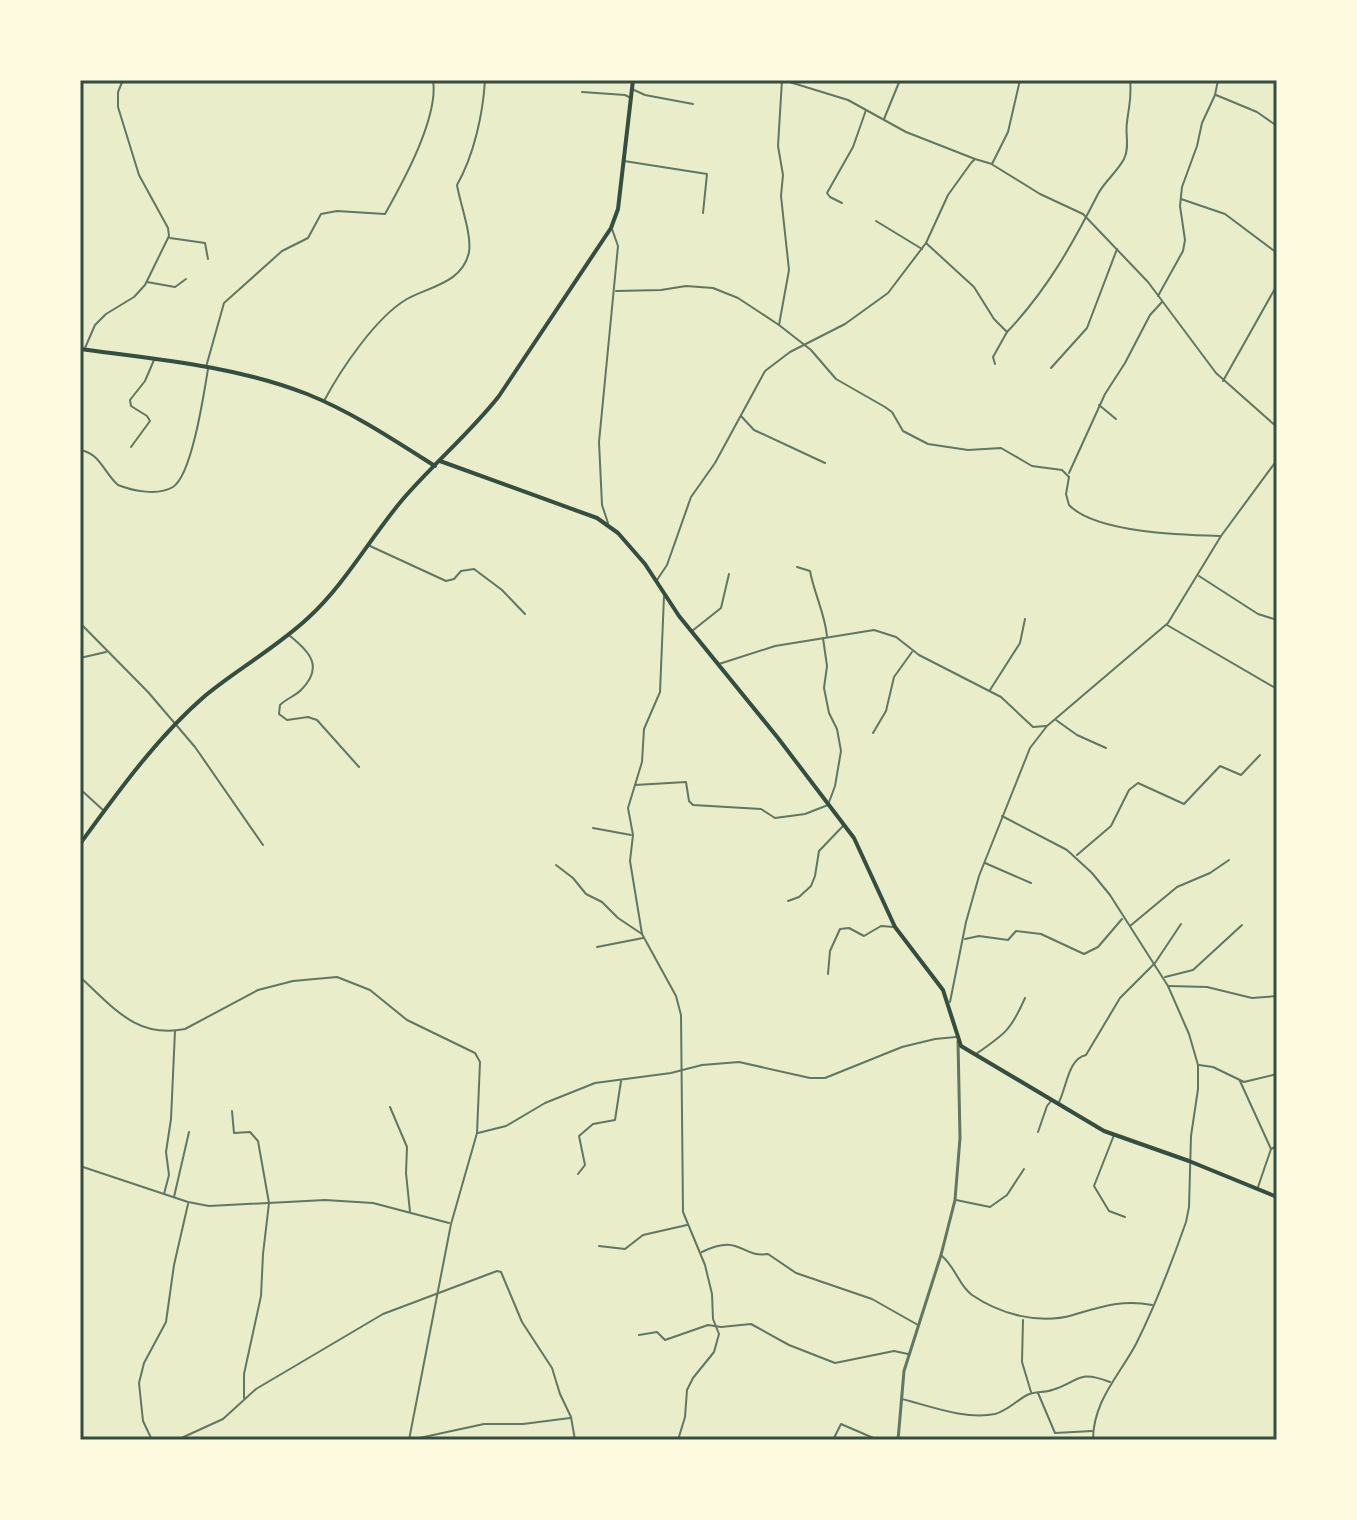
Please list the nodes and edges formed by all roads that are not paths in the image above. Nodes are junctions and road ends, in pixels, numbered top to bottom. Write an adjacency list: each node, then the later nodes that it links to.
1 (123, 80): 27 (street)
2 (433, 80): 45 (street)
3 (485, 80): 48 (street)
4 (633, 80): 10 (main road)
5 (782, 80): 15 (street); 39 (street)
6 (900, 80): 16 (street)
7 (1020, 80): 20 (street)
8 (1130, 80): 24 (street)
9 (1218, 80): 12 (street)
10 (632, 89): 13 (main road); 14 (street)
11 (582, 92): 13 (street)
12 (1215, 95): 17 (street); 21 (street)
13 (631, 98): 19 (main road)
14 (693, 104)
15 (866, 110): 16 (street); 22 (street)
16 (884, 120): 18 (street)
17 (1277, 126)
18 (975, 159): 20 (street); 28 (street)
19 (622, 161): 23 (street); 26 (main road)
20 (992, 164): 24 (street)
21 (1180, 199): 31 (street); 37 (street)
22 (842, 203)
23 (703, 213)
24 (1088, 219): 30 (street); 40 (street)
25 (876, 221): 29 (street)
26 (611, 228): 36 (street); 56 (main road)
27 (169, 238): 32 (street); 34 (street)
28 (926, 243): 29 (street); 40 (street)
29 (922, 249): 41 (street)
30 (1117, 249): 37 (street); 46 (street)
31 (1277, 253)
32 (208, 259)
33 (186, 279): 34 (street)
34 (147, 282): 42 (street)
35 (1277, 285): 47 (street)
36 (615, 291): 39 (street); 60 (street)
37 (1158, 296): 38 (street)
38 (1162, 302): 47 (street); 49 (street)
39 (779, 325): 41 (street)
40 (1007, 332): 44 (street)
41 (803, 345): 50 (street); 59 (street)
42 (82, 349): 43 (main road)
43 (154, 360): 45 (main road); 53 (street)
44 (995, 364)
45 (207, 368): 48 (main road); 54 (street)
46 (1051, 368)
47 (1223, 381): 52 (street)
48 (324, 402): 58 (main road)
49 (1099, 405): 51 (street); 59 (street)
50 (740, 415): 57 (street); 66 (street)
51 (1116, 419)
52 (1277, 427)
53 (131, 447)
54 (80, 450)
55 (1277, 460): 61 (street)
56 (440, 461): 58 (main road); 60 (main road)
57 (825, 463)
58 (435, 466): 62 (main road)
59 (1068, 474): 61 (street)
60 (608, 525): 66 (main road)
61 (1221, 536): 65 (street)
62 (369, 545): 68 (street); 74 (main road)
63 (797, 567): 75 (street)
64 (729, 574): 73 (street)
65 (1198, 575): 70 (street); 72 (street)
66 (656, 581): 67 (main road)
67 (664, 596): 73 (main road); 89 (street)
68 (525, 614)
69 (1025, 619): 81 (street)
70 (1277, 620)
71 (80, 623): 77 (street)
72 (1167, 625): 80 (street); 82 (street)
73 (691, 632): 79 (main road)
74 (289, 635): 83 (main road); 88 (street)
75 (825, 637): 76 (street); 79 (street); 91 (street)
76 (913, 650): 81 (street); 85 (street)
77 (107, 652): 78 (street); 83 (street)
78 (80, 658)
79 (717, 664): 91 (main road)
80 (1277, 689)
81 (989, 691): 84 (street)
82 (1055, 720): 84 (street); 86 (street)
83 (175, 724): 92 (main road); 98 (street)
84 (1047, 726): 93 (street)
85 (873, 733)
86 (1106, 748)
87 (1260, 755): 99 (street)
88 (359, 767)
89 (635, 785): 91 (street); 96 (street)
90 (80, 789): 92 (street)
91 (828, 805): 94 (main road)
92 (104, 812): 97 (main road)
93 (1002, 816): 99 (street); 101 (street)
94 (845, 826): 104 (street); 108 (main road)
95 (593, 828): 96 (street)
96 (633, 835): 110 (street)
97 (80, 844)
98 (263, 845)
99 (1076, 856): 105 (street)
100 (1229, 860): 109 (street)
101 (984, 863): 103 (street); 111 (street)
102 (556, 865): 110 (street)
103 (1031, 883)
104 (788, 901)
105 (1123, 917): 109 (street); 111 (street)
106 (1181, 924): 113 (street)
107 (1242, 925): 116 (street)
108 (895, 927): 114 (street); 120 (main road)
109 (1129, 927): 113 (street)
110 (643, 936): 112 (street); 125 (street)
111 (964, 940): 120 (street)
112 (597, 947)
113 (1155, 963): 116 (street); 130 (street)
114 (828, 974)
115 (80, 977): 121 (street)
116 (1164, 978): 117 (street)
117 (1168, 986): 118 (street); 124 (street)
118 (1277, 996)
119 (1025, 998): 123 (street)
120 (950, 1002): 122 (main road)
121 (175, 1031): 135 (street); 144 (street)
122 (958, 1038): 123 (main road); 125 (street); 147 (street)
123 (975, 1055): 129 (main road)
124 (1198, 1065): 128 (street); 139 (street)
125 (681, 1071): 127 (street); 153 (street)
126 (1277, 1074): 128 (street)
127 (621, 1079): 135 (street); 142 (street)
128 (1238, 1080): 138 (street)
129 (1052, 1100): 130 (main road); 134 (street)
130 (1058, 1103): 136 (main road)
131 (390, 1107): 150 (street)
132 (232, 1111): 149 (street)
133 (189, 1132): 146 (street)
134 (1038, 1132)
135 (477, 1133): 152 (street)
136 (1114, 1135): 139 (main road); 151 (street)
137 (1277, 1146): 138 (street)
138 (1271, 1149): 143 (street)
139 (1189, 1161): 143 (main road); 161 (street)
140 (80, 1166): 144 (street)
141 (1024, 1169): 147 (street)
142 (578, 1174)
143 (1257, 1188): 145 (main road)
144 (164, 1195): 146 (street)
145 (1276, 1197): 154 (street)
146 (174, 1198): 148 (street)
147 (955, 1200): 157 (street)
148 (188, 1202): 149 (street); 174 (street)
149 (269, 1203): 150 (street); 171 (street)
150 (410, 1213): 152 (street)
151 (1125, 1217)
152 (451, 1224): 159 (street)
153 (689, 1225): 155 (street); 156 (street)
154 (1277, 1228)
155 (599, 1246)
156 (701, 1253): 163 (street); 164 (street)
157 (941, 1255): 162 (street); 164 (street)
158 (1277, 1280): 160 (street)
159 (437, 1294): 171 (street); 172 (street); 176 (street)
160 (1277, 1301)
161 (1152, 1305): 162 (street); 167 (street)
162 (1024, 1317): 169 (street)
163 (717, 1326): 165 (street); 166 (street); 178 (street)
164 (919, 1326): 166 (street)
165 (639, 1335)
166 (909, 1354): 170 (street)
167 (1110, 1382): 168 (street); 173 (street)
168 (1038, 1392): 169 (street); 173 (street)
169 (1032, 1393): 170 (street)
170 (901, 1398): 181 (street)
171 (244, 1399): 175 (street)
172 (571, 1417): 176 (street); 177 (street)
173 (1093, 1431): 182 (street)
174 (152, 1440)
175 (177, 1440)
176 (409, 1440)
177 (575, 1440)
178 (678, 1440)
179 (833, 1440): 180 (street)
180 (878, 1440)
181 (898, 1440)
182 (1093, 1440)

